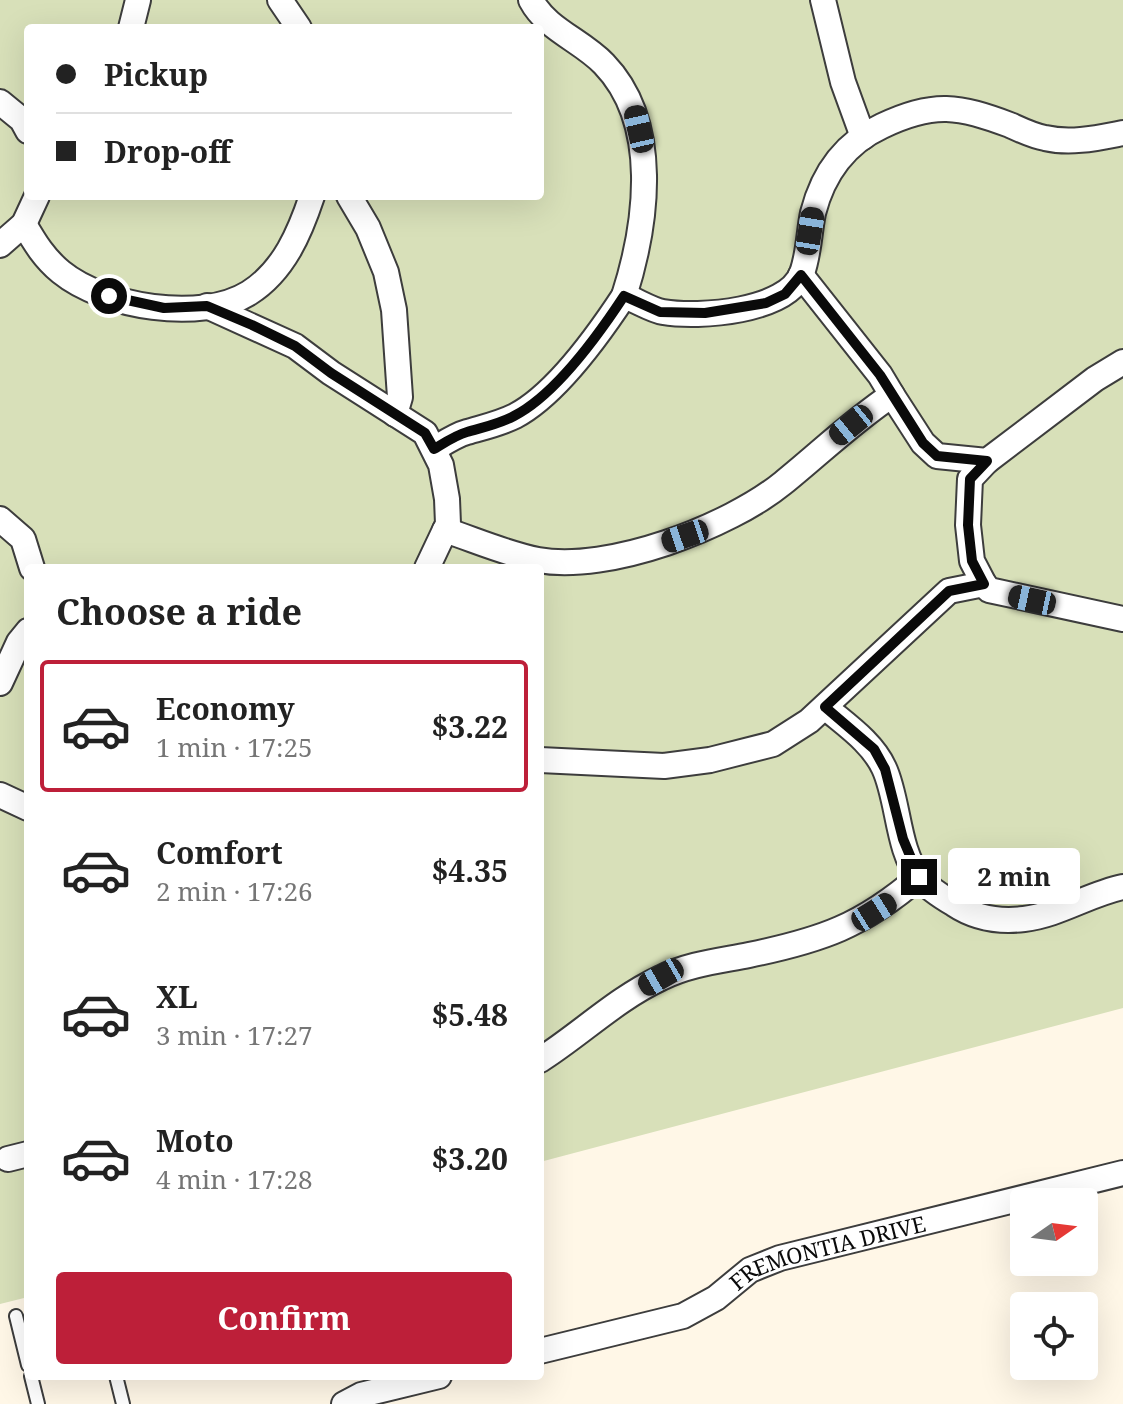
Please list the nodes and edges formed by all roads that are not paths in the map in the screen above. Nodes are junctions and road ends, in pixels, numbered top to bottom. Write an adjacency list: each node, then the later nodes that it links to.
1 (138, 0): 5 (street)
2 (280, 0): 6 (street)
3 (531, 0): 17 (street)
4 (823, 0): 10 (street)
5 (132, 24)
6 (296, 24)
7 (11, 103): 8 (street)
8 (24, 124)
9 (1123, 133): 10 (street)
10 (863, 137): 16 (street)
11 (35, 200): 14 (street)
12 (311, 200): 18 (street)
13 (351, 200): 21 (street)
14 (24, 224): 15 (street); 18 (street)
15 (0, 245)
16 (801, 275): 17 (street); 20 (street)
17 (624, 296): 22 (street)
18 (207, 306): 21 (street)
19 (1123, 362): 23 (street)
20 (892, 395): 23 (street); 25 (street)
21 (395, 414): 22 (street)
22 (434, 449): 25 (street)
23 (987, 461): 28 (street)
24 (0, 519): 26 (street)
25 (445, 530): 27 (street)
26 (31, 564)
27 (429, 564)
28 (984, 584): 29 (street); 32 (street)
29 (1123, 619)
30 (24, 636): 31 (street)
31 (0, 683)
32 (825, 707): 33 (street); 36 (street)
33 (544, 760)
34 (0, 795): 35 (street)
35 (24, 806)
36 (919, 877): 37 (street); 38 (street)
37 (1123, 887)
38 (544, 1057)
39 (1123, 1173): 42 (street, FREMONTIA DRIVE)
40 (16, 1316): 41 (lane)
41 (24, 1349)
42 (544, 1350)
43 (32, 1380): 46 (lane)
44 (117, 1380): 47 (lane)
45 (423, 1380): 48 (street)
46 (38, 1404)
47 (123, 1404)
48 (344, 1404)

